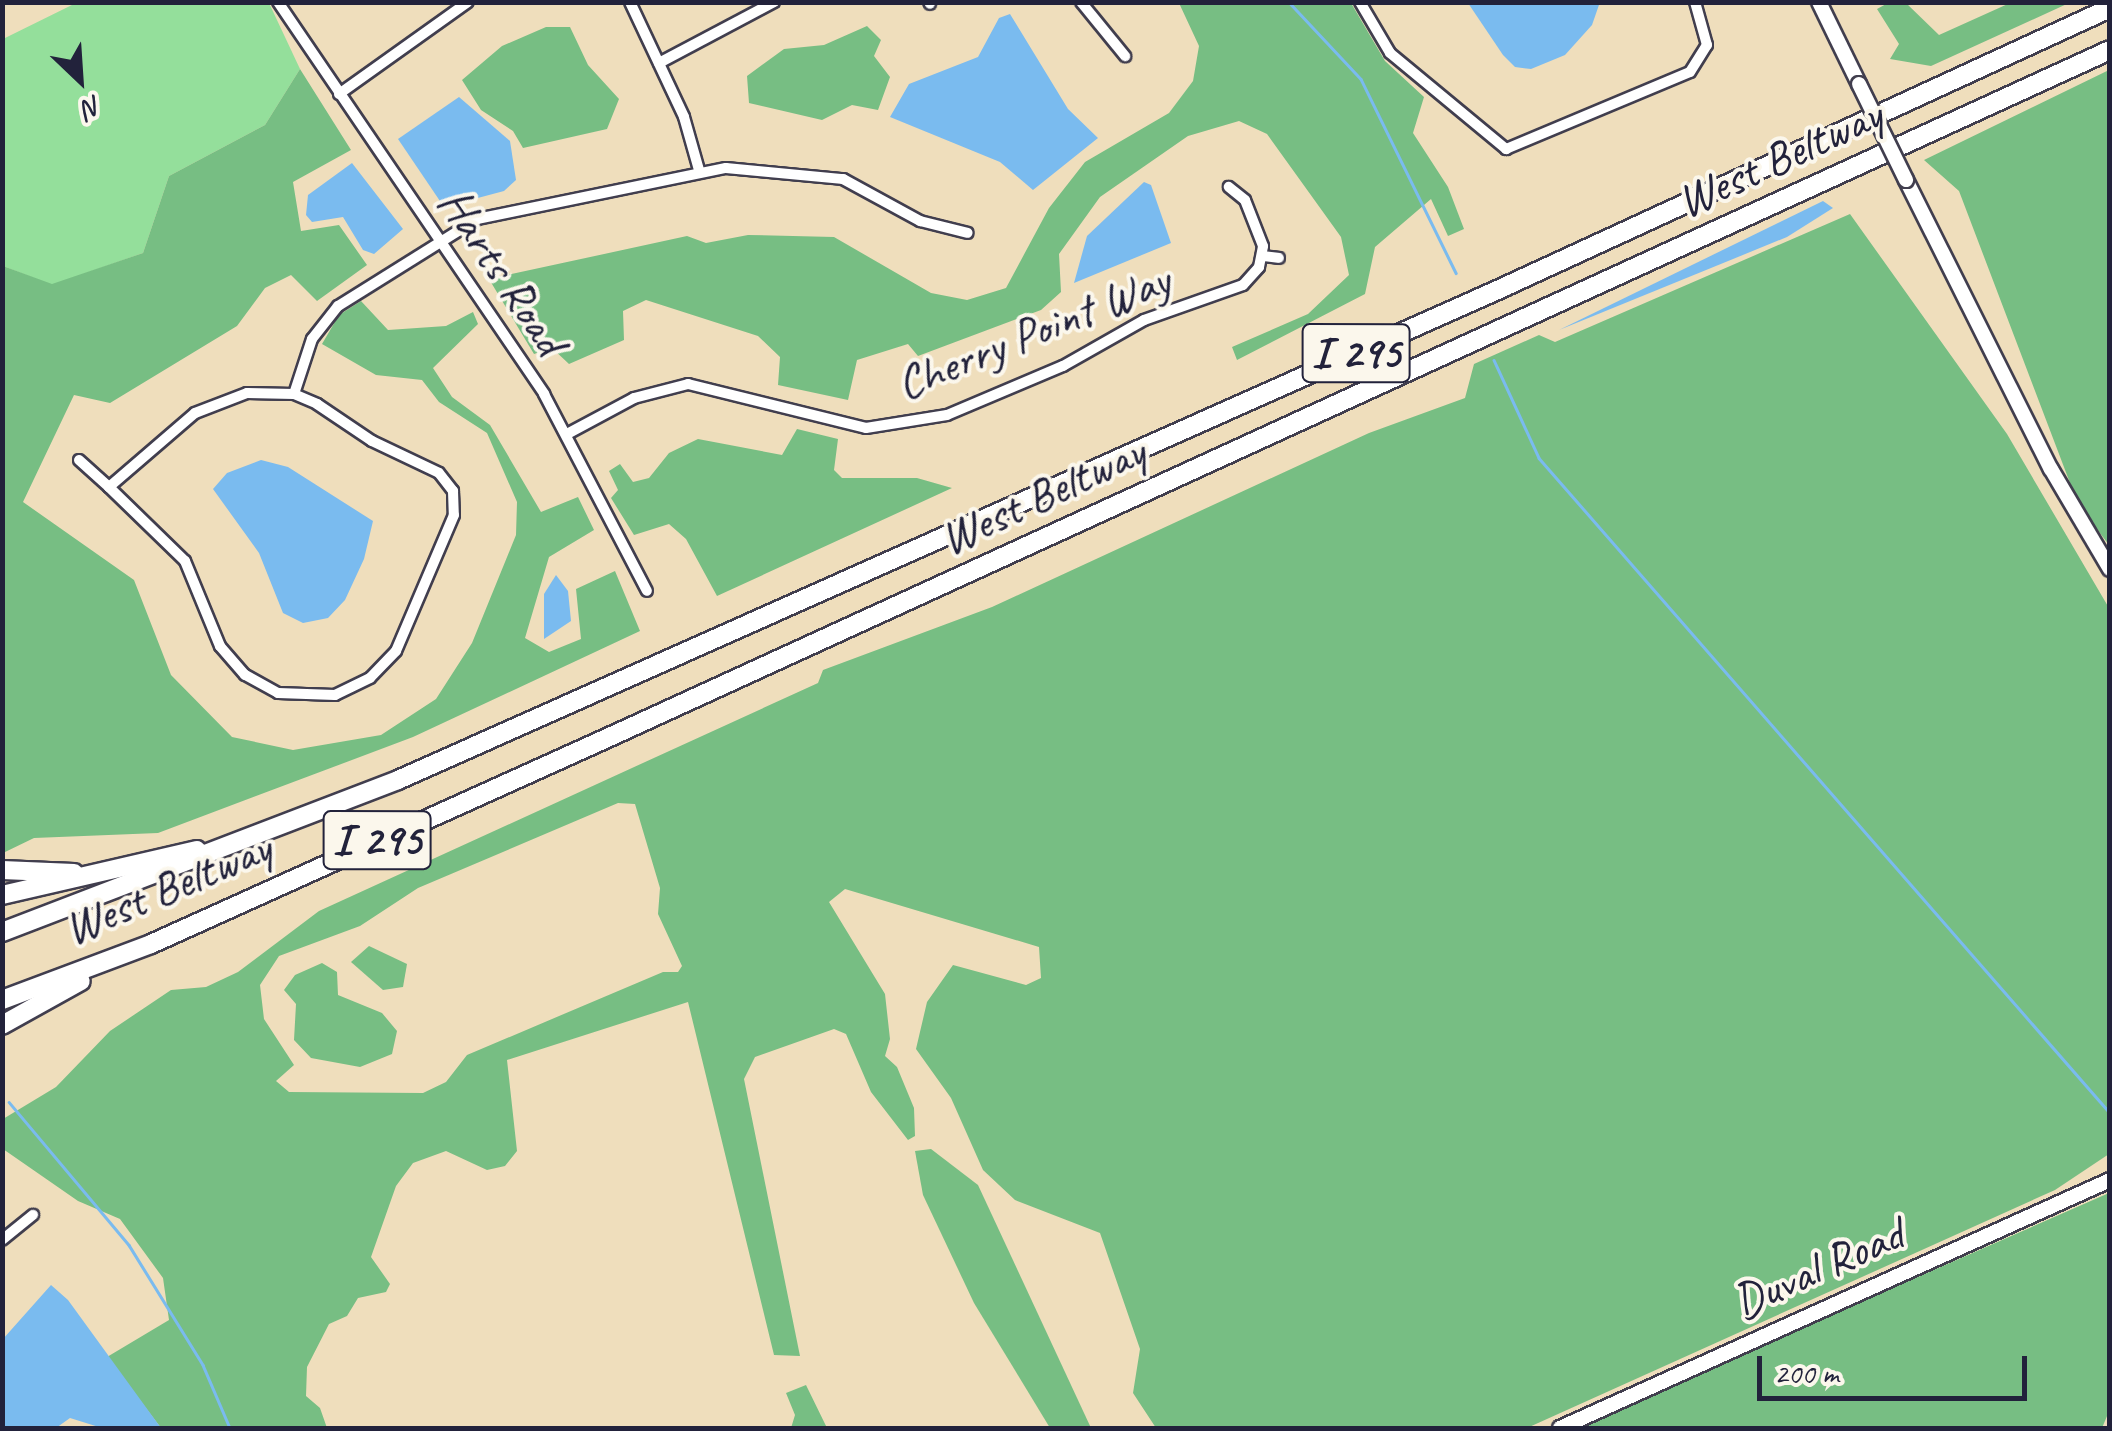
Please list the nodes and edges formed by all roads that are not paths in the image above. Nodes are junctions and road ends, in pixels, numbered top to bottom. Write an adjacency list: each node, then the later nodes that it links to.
1 (278, 2): 13 (street, Harts Road)
2 (468, 2): 13 (street)
3 (630, 2): 12 (street)
4 (774, 2): 12 (street)
5 (1080, 2): 11 (street)
6 (1360, 2): 7 (street)
7 (1694, 2)
8 (1819, 2): 24 (street, bridge)
9 (2110, 8): 26 (highway, West Beltway / I 295)
10 (2110, 50): 31 (highway, West Beltway / I 295)
11 (1124, 56)
12 (658, 63): 14 (street)
13 (339, 94): 17 (street, Harts Road)
14 (698, 170): 16 (street); 17 (street)
15 (1230, 187): 18 (street)
16 (968, 232)
17 (438, 238): 20 (street); 21 (street, Harts Road)
18 (1263, 256): 19 (street); 21 (street, Cherry Point Way)
19 (1278, 258)
20 (294, 394): 23 (street); 23 (street)
21 (567, 434): 25 (street, Harts Road)
22 (79, 460): 23 (street)
23 (109, 487)
24 (2110, 569)
25 (647, 591)
26 (398, 780): 28 (highway); 30 (highway, West Beltway / I 295)
27 (2, 870): 28 (highway)
28 (109, 870): 29 (highway)
29 (2, 895)
30 (2, 932)
31 (150, 944): 32 (highway, West Beltway / I 295); 33 (highway)
32 (2, 1000)
33 (2, 1024)
34 (2110, 1180): 37 (street, Duval Road)
35 (33, 1214): 36 (street)
36 (2, 1240)
37 (1560, 1428)

